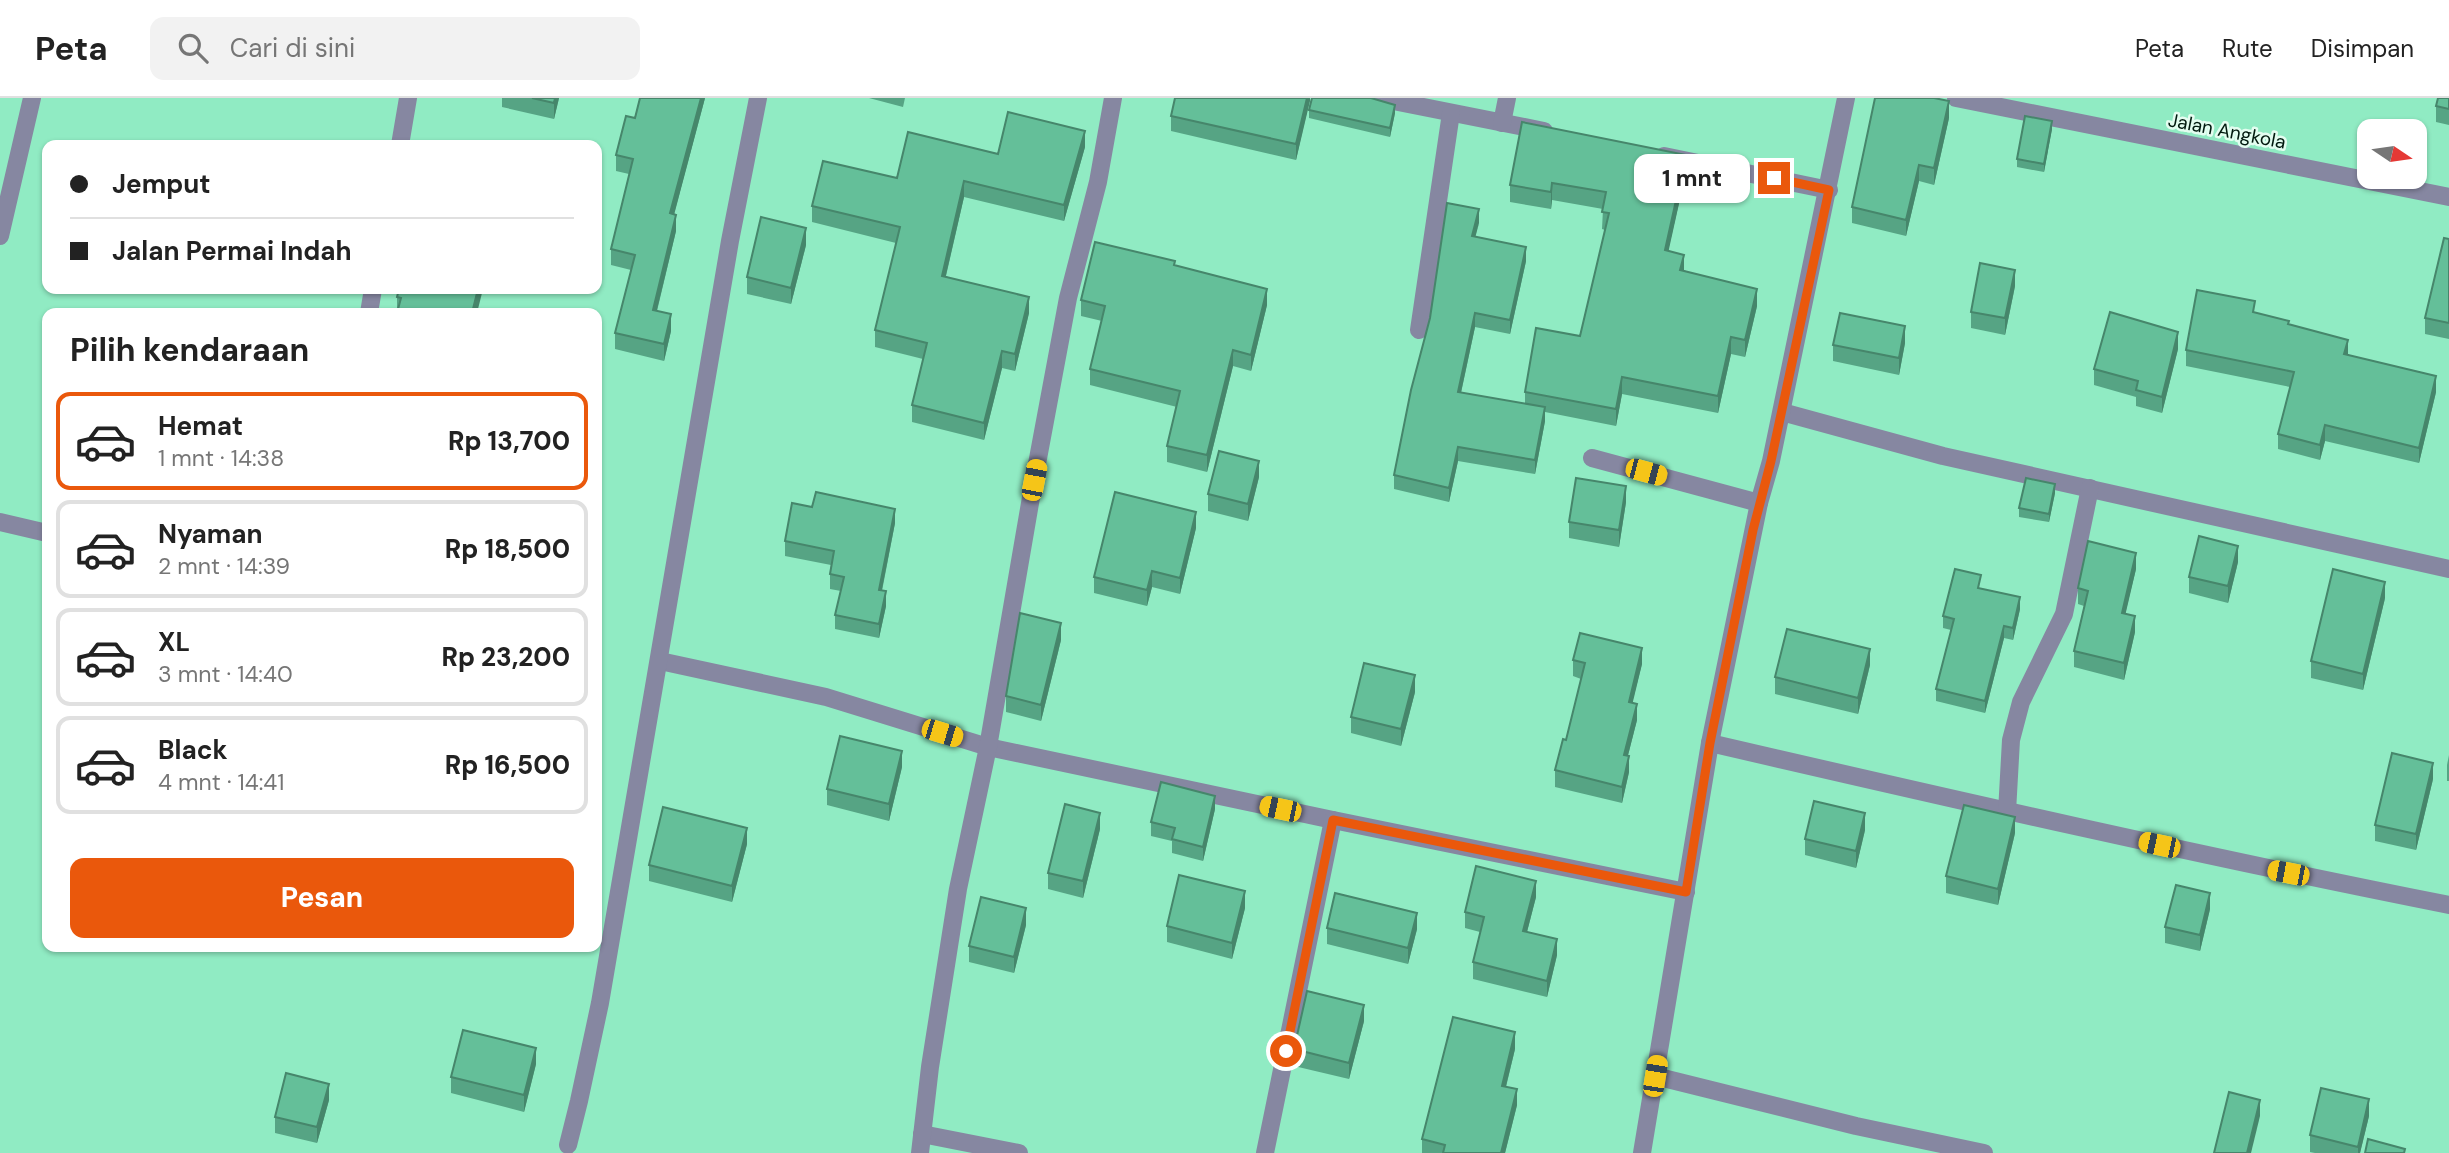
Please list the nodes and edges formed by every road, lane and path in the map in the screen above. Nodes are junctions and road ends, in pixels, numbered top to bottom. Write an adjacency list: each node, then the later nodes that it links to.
1 (32, 98): 16 (street)
2 (408, 98): 12 (street)
3 (758, 98): 25 (street)
4 (1113, 98): 27 (street)
5 (1378, 98): 9 (street)
6 (1507, 98): 10 (street)
7 (1846, 98): 14 (street)
8 (1956, 98): 15 (street, Jalan Angkola)
9 (1451, 113): 10 (street); 17 (street)
10 (1502, 122): 11 (street)
11 (1556, 134)
12 (401, 140)
13 (1652, 153): 14 (street)
14 (1829, 190): 18 (street)
15 (2449, 197)
16 (0, 236)
17 (1419, 330)
18 (1782, 411): 20 (street); 21 (street)
19 (1592, 458): 21 (street)
20 (2090, 488): 24 (street); 28 (street)
21 (1759, 503): 26 (street)
22 (0, 522): 23 (street)
23 (42, 532)
24 (2449, 569)
25 (660, 661): 27 (street); 34 (street)
26 (1710, 743): 28 (street); 30 (street)
27 (988, 747): 29 (street); 33 (street)
28 (2007, 812): 31 (street)
29 (1333, 820): 30 (street); 37 (street)
30 (1686, 892): 32 (street)
31 (2449, 905)
32 (1655, 1076): 38 (street); 39 (street)
33 (922, 1133): 35 (street); 36 (street)
34 (568, 1145)
35 (920, 1153)
36 (1019, 1153)
37 (1265, 1153)
38 (1642, 1153)
39 (1984, 1153)

